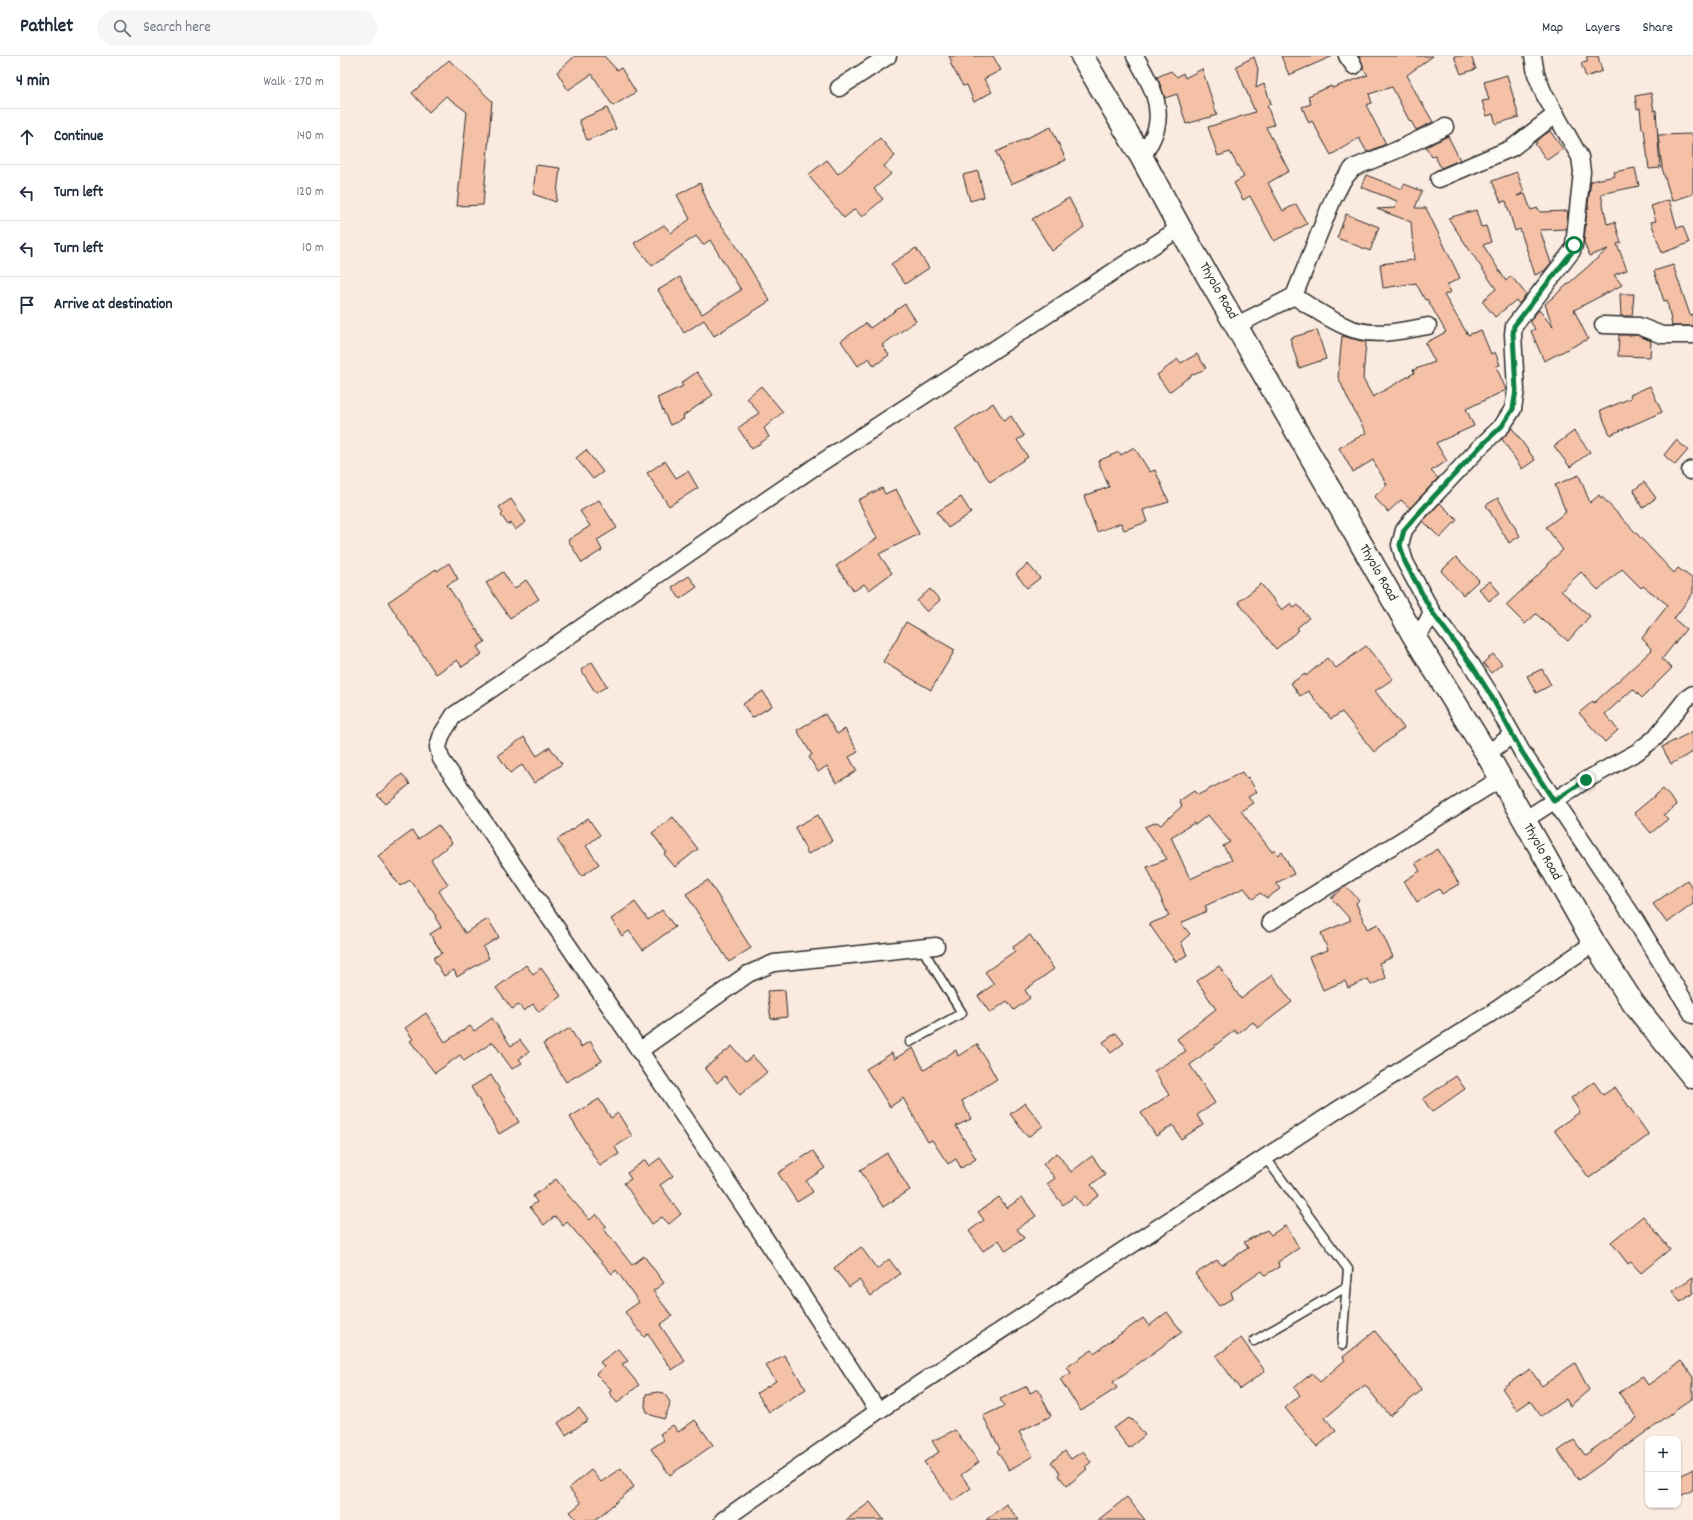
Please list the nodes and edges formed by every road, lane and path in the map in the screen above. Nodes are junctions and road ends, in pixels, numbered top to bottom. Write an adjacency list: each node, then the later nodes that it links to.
1 (888, 56): 5 (street)
2 (1082, 56): 8 (highway, Thyolo Road)
3 (1135, 56): 8 (street)
4 (1533, 56): 6 (street)
5 (839, 88)
6 (1556, 114): 9 (street); 16 (street)
7 (1445, 126): 11 (street)
8 (1142, 158): 10 (highway, Thyolo Road)
9 (1439, 179)
10 (1180, 228): 12 (highway, Thyolo Road); 29 (street)
11 (1294, 296): 12 (street); 14 (street)
12 (1237, 325): 17 (highway, Thyolo Road)
13 (1603, 325): 15 (street)
14 (1428, 326)
15 (1693, 335)
16 (1432, 612): 17 (street); 19 (street)
17 (1415, 638): 20 (highway, Thyolo Road)
18 (1693, 694): 22 (street)
19 (1512, 735): 20 (street); 22 (street)
20 (1487, 754): 21 (highway, Thyolo Road)
21 (1500, 779): 23 (highway, Thyolo Road); 24 (street)
22 (1554, 801): 23 (street); 27 (street)
23 (1523, 821): 25 (highway, Thyolo Road)
24 (1270, 922)
25 (1594, 943): 30 (highway, Thyolo Road); 31 (street)
26 (928, 946): 28 (lane); 29 (street)
27 (1693, 1015)
28 (910, 1042)
29 (639, 1051): 35 (street)
30 (1693, 1077)
31 (1265, 1157): 32 (lane); 35 (street)
32 (1346, 1287): 33 (lane); 34 (lane)
33 (1254, 1341)
34 (1342, 1345)
35 (878, 1410): 36 (street)
36 (730, 1518)

